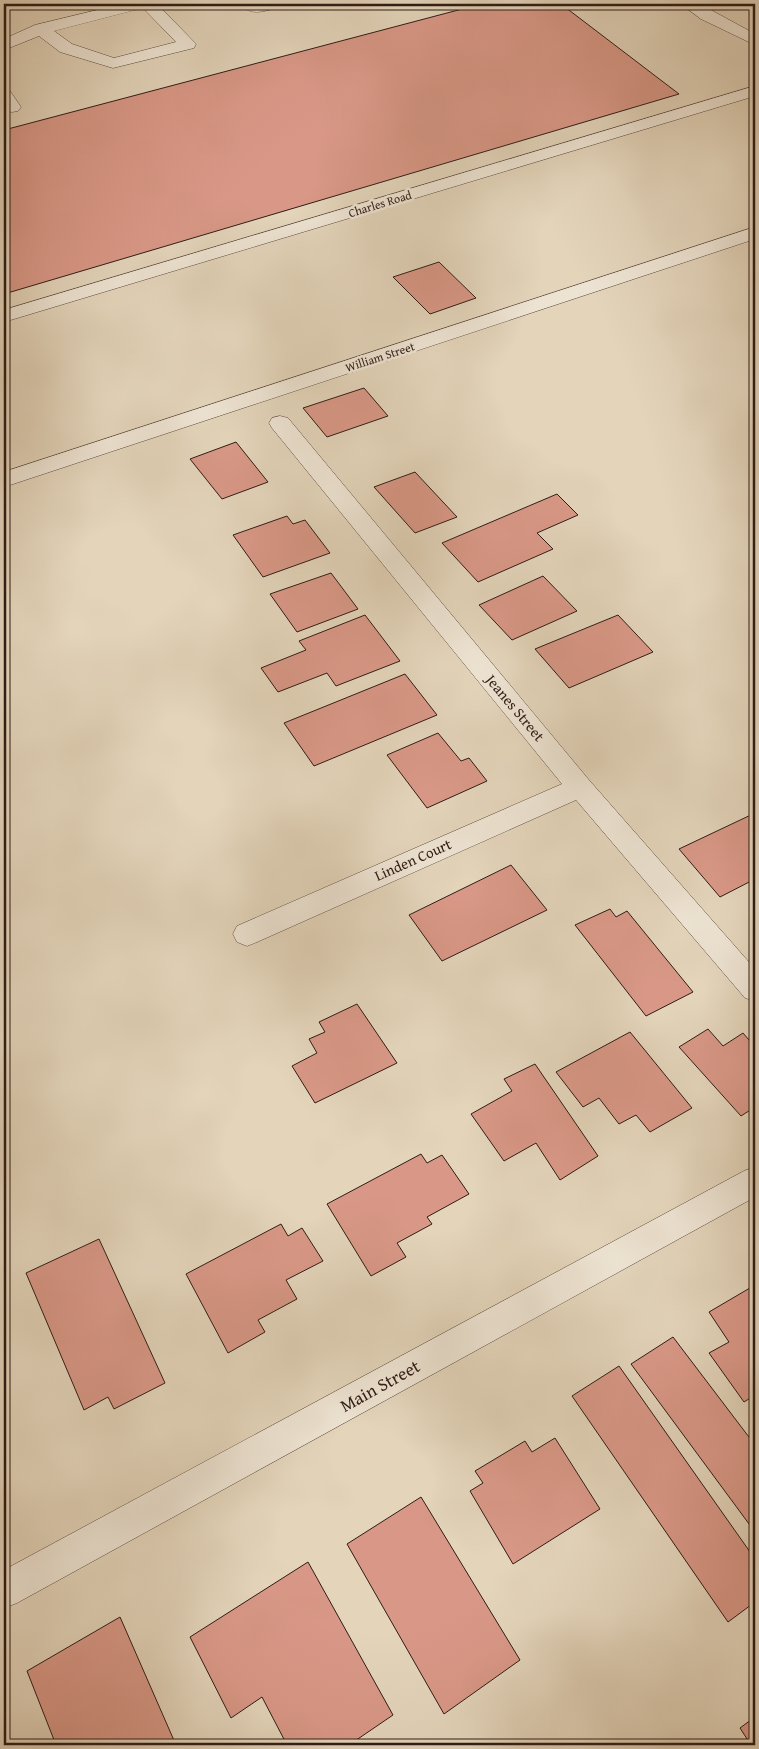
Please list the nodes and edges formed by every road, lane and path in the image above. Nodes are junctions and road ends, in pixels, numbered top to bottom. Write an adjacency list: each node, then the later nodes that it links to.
1 (141, 4): 6 (street)
2 (148, 4): 6 (street)
3 (249, 4): 4 (street)
4 (272, 4)
5 (689, 4): 7 (street)
6 (41, 29): 8 (street)
7 (755, 40)
8 (4, 45)
9 (755, 91): 11 (street, Charles Road)
10 (755, 233): 13 (street, William Street)
11 (4, 316)
12 (280, 423): 14 (street, Jeanes Street)
13 (4, 480)
14 (580, 787): 15 (street, Linden Court); 16 (street, Jeanes Street)
15 (247, 934)
16 (755, 989)
17 (755, 1181): 18 (street, Main Street)
18 (4, 1590)

